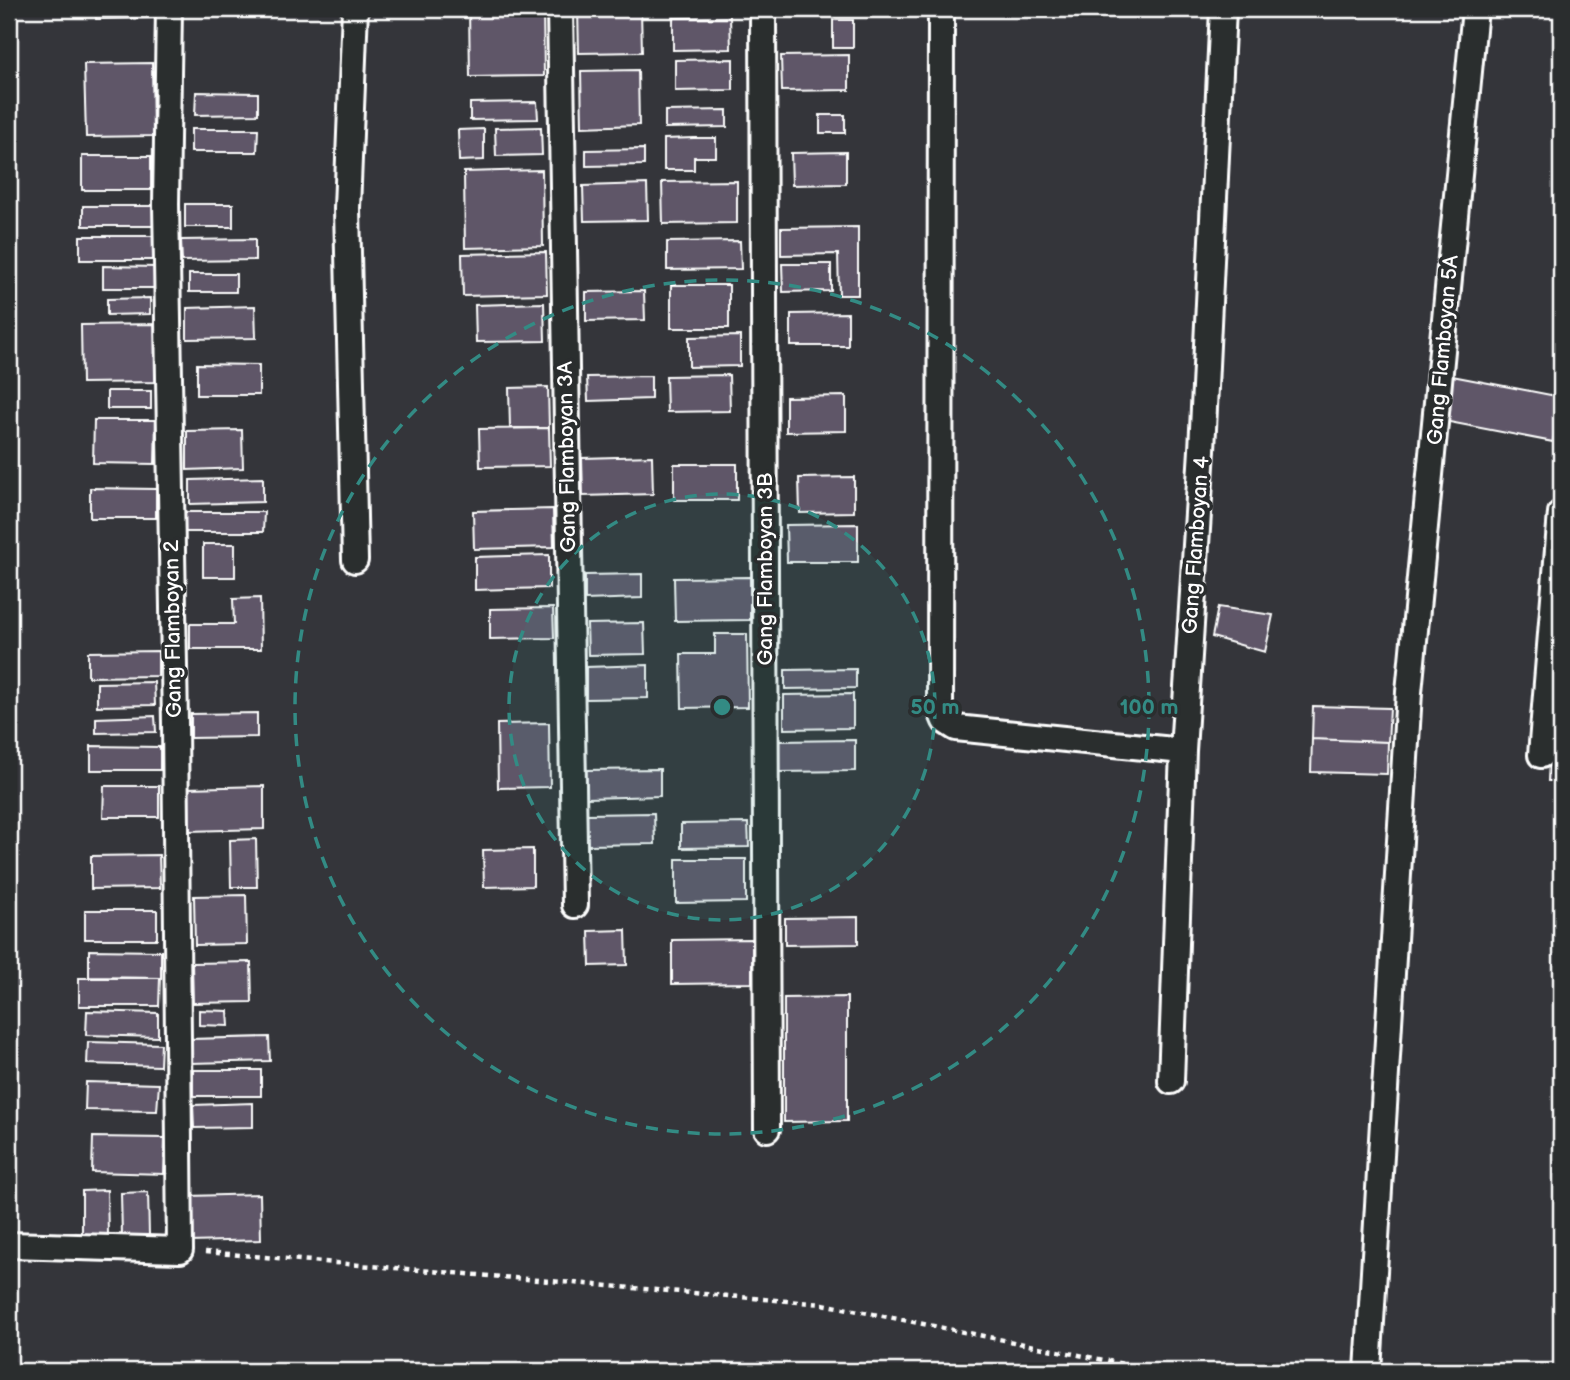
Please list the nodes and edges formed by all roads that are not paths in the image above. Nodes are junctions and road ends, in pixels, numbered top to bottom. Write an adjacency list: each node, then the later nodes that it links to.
1 (169, 9): 15 (street, Gang Flamboyan 2)
2 (355, 9): 9 (street)
3 (560, 9): 12 (street, Gang Flamboyan 3A)
4 (763, 9): 14 (street, Gang Flamboyan 3B)
5 (942, 9): 10 (street)
6 (1223, 9): 10 (street, Gang Flamboyan 4)
7 (1475, 9): 16 (street, Gang Flamboyan 5A)
8 (1561, 513): 11 (street)
9 (355, 561)
10 (1183, 751): 13 (street, Gang Flamboyan 4)
11 (1541, 755)
12 (575, 905)
13 (1171, 1081)
14 (767, 1129)
15 (9, 1245)
16 (1367, 1371)

